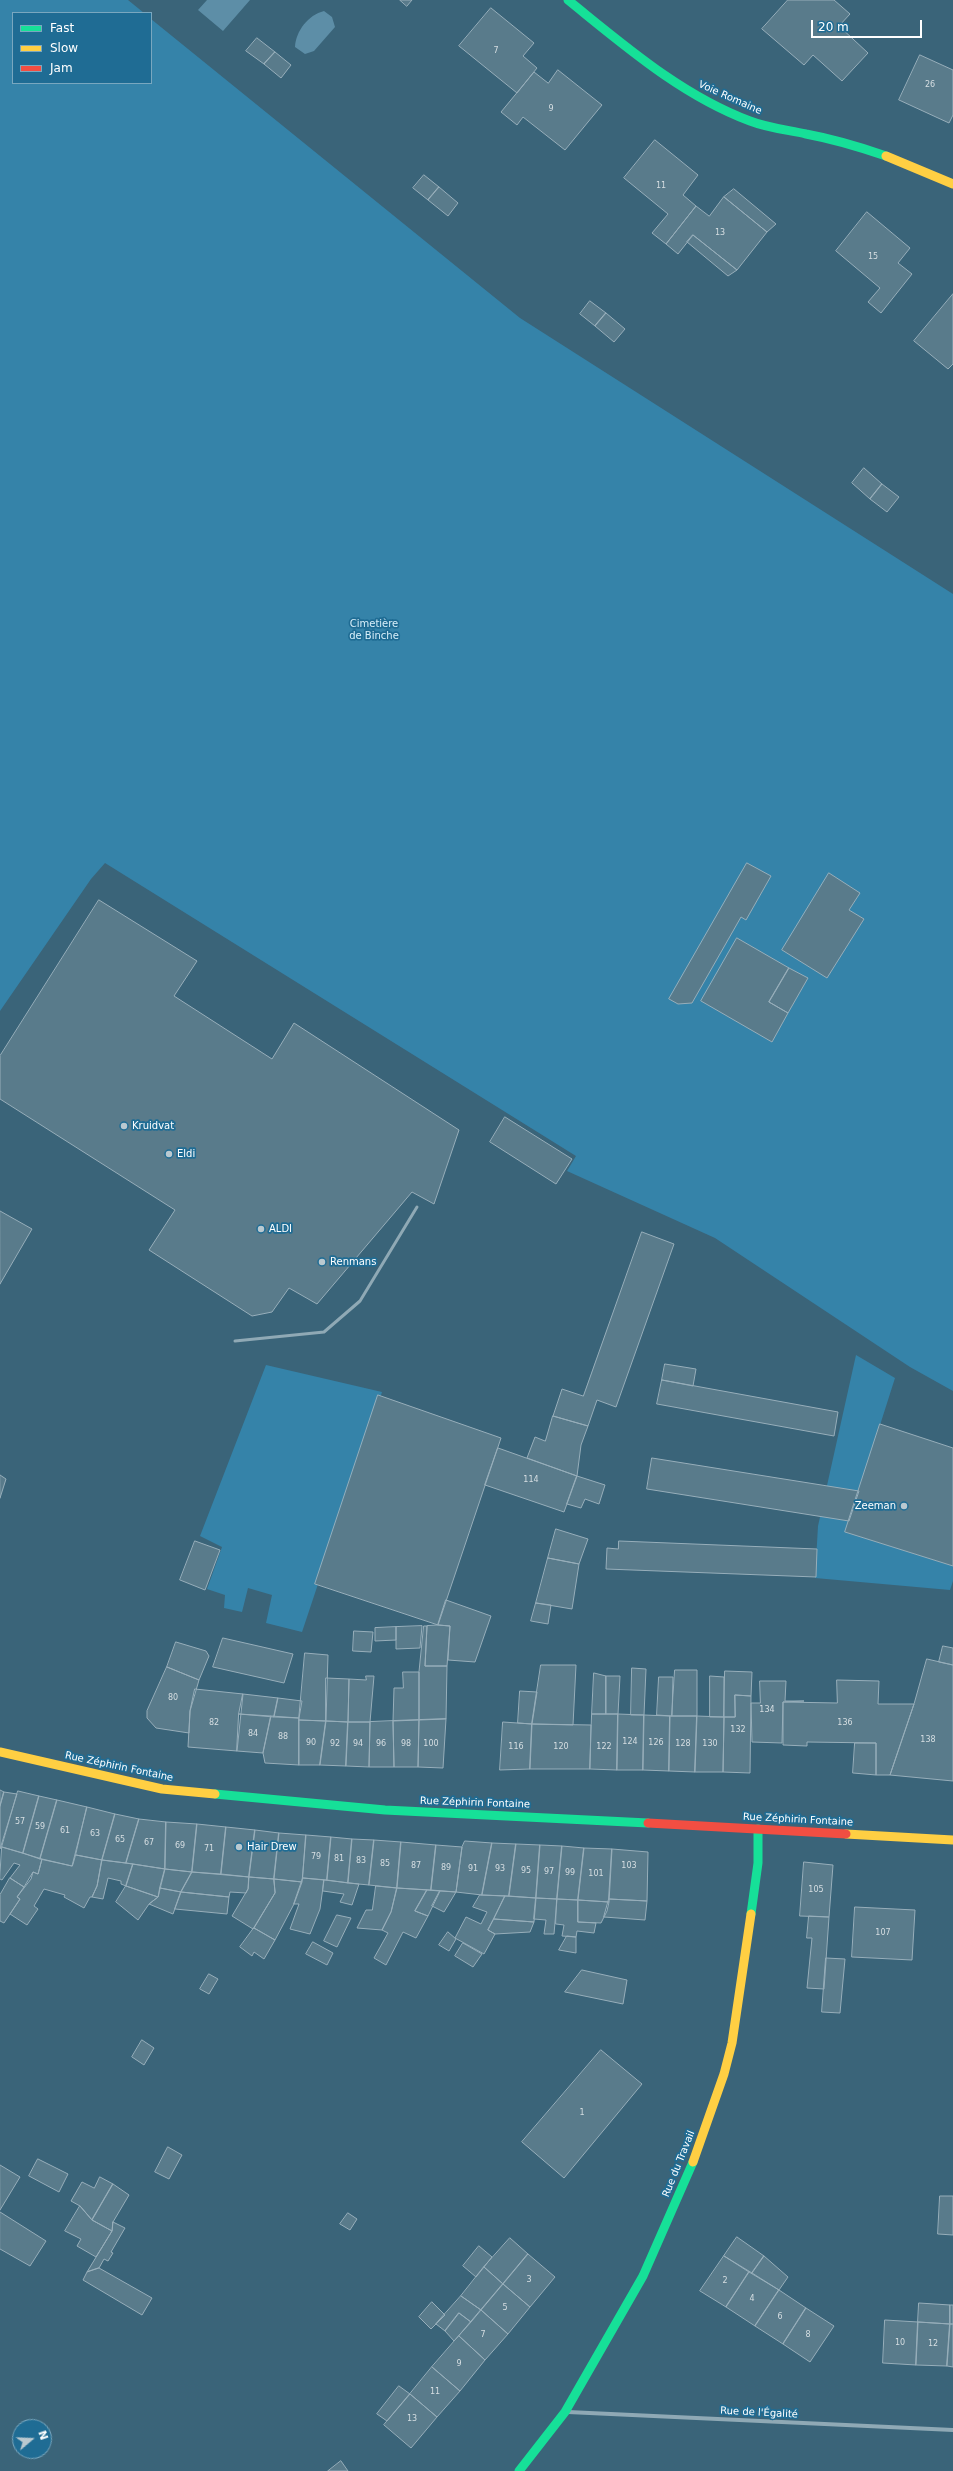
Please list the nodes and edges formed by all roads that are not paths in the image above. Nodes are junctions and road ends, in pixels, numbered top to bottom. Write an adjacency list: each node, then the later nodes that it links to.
1 (568, 0): 2 (street, Voie Romaine)
2 (953, 184)
3 (417, 1207): 4 (lane)
4 (235, 1341)
5 (0, 1752): 6 (street, Rue Zéphirin Fontaine)
6 (758, 1829): 7 (street, Rue Zéphirin Fontaine); 8 (street, Rue du Travail)
7 (953, 1840)
8 (565, 2412): 9 (street, Rue de l'Égalité); 10 (street, Rue du Travail)
9 (953, 2430)
10 (519, 2471)

